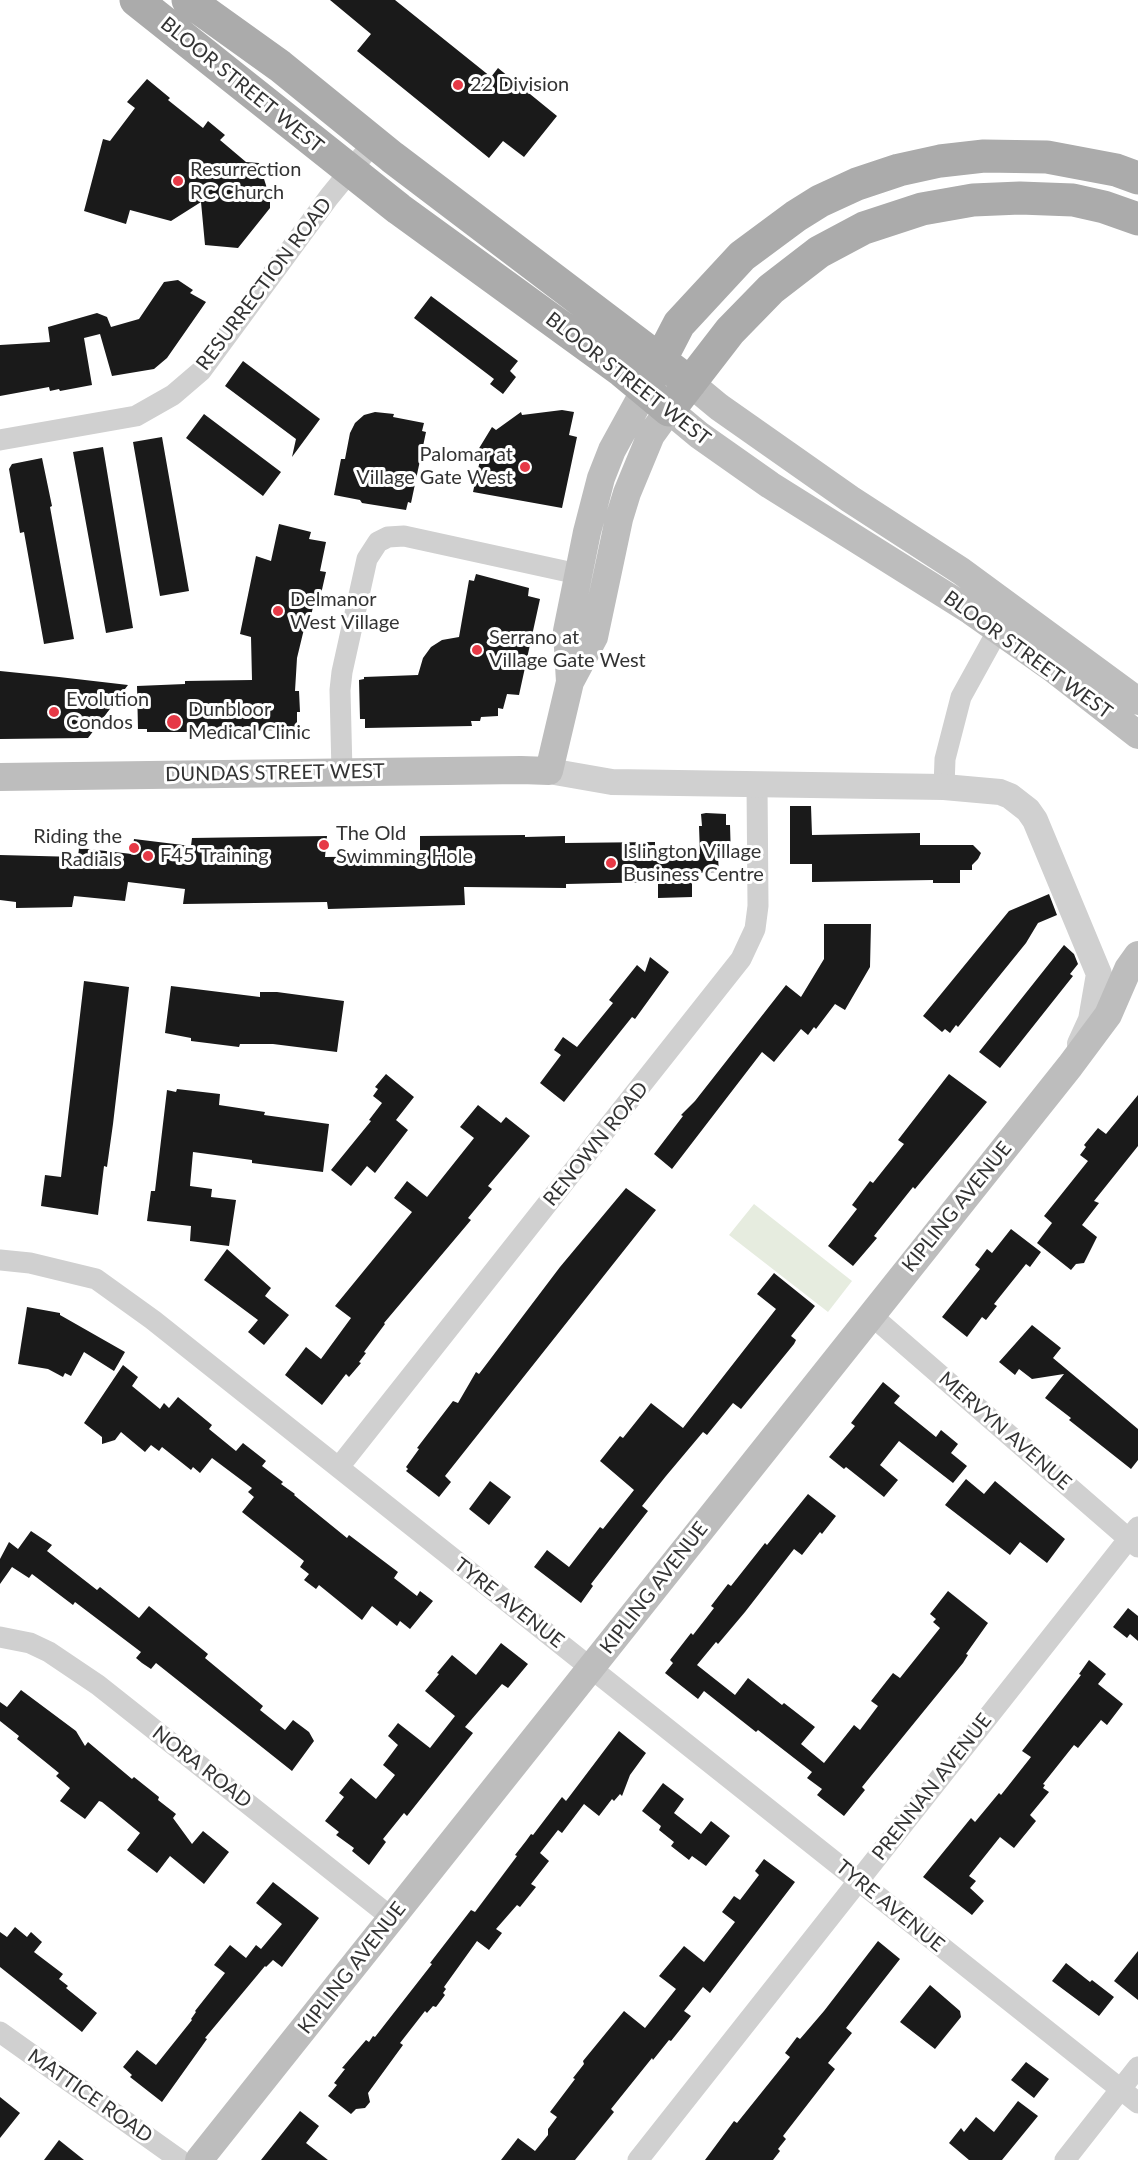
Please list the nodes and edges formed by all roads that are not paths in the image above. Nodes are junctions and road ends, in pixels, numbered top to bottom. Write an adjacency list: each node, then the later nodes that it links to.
1 (136, 0): 4 (main road, BLOOR STREET WEST)
2 (188, 0): 3 (main road, BLOOR STREET WEST)
3 (374, 142): 4 (street, RESURRECTION ROAD); 7 (main road, BLOOR STREET WEST)
4 (350, 171): 9 (main road, BLOOR STREET WEST); 10 (street, RESURRECTION ROAD)
5 (1138, 178): 7 (main road)
6 (1138, 219): 8 (main road)
7 (660, 360): 8 (main road, BLOOR STREET WEST); 9 (main road)
8 (690, 383): 9 (main road); 14 (main road, BLOOR STREET WEST)
9 (657, 400): 11 (main road); 12 (main road, BLOOR STREET WEST); 13 (main road)
10 (0, 440)
11 (578, 574): 13 (main road); 17 (street)
12 (998, 630): 15 (main road, BLOOR STREET WEST); 20 (street)
13 (570, 682): 16 (main road)
14 (1138, 701)
15 (1138, 735)
16 (549, 771): 17 (main road, DUNDAS STREET WEST); 19 (street, DUNDAS STREET WEST)
17 (342, 772): 18 (main road, DUNDAS STREET WEST)
18 (0, 777)
19 (757, 784): 20 (street, DUNDAS STREET WEST); 27 (street, RENOWN ROAD)
20 (944, 787): 24 (street, DUNDAS STREET WEST)
21 (1138, 955): 23 (main road, KIPLING AVENUE)
22 (1138, 996): 23 (main road, KIPLING AVENUE)
23 (1108, 1015): 24 (main road, KIPLING AVENUE)
24 (1070, 1066): 26 (main road, KIPLING AVENUE)
25 (0, 1260): 27 (street, TYRE AVENUE)
26 (871, 1315): 28 (street, MERVYN AVENUE); 30 (main road, KIPLING AVENUE)
27 (339, 1467): 30 (street, TYRE AVENUE)
28 (1135, 1538): 31 (street, PRENNAN AVENUE)
29 (0, 1637): 32 (street, NORA ROAD)
30 (591, 1668): 31 (street, TYRE AVENUE); 32 (main road, KIPLING AVENUE)
31 (857, 1880): 35 (street, TYRE AVENUE); 39 (street, PRENNAN AVENUE)
32 (392, 1918): 38 (main road, KIPLING AVENUE)
33 (0, 2032): 37 (street, MATTICE ROAD)
34 (1138, 2067): 35 (street)
35 (1120, 2088): 36 (street, TYRE AVENUE); 40 (street)
36 (1138, 2103)
37 (180, 2160)
38 (199, 2160)
39 (638, 2160)
40 (1065, 2160)

